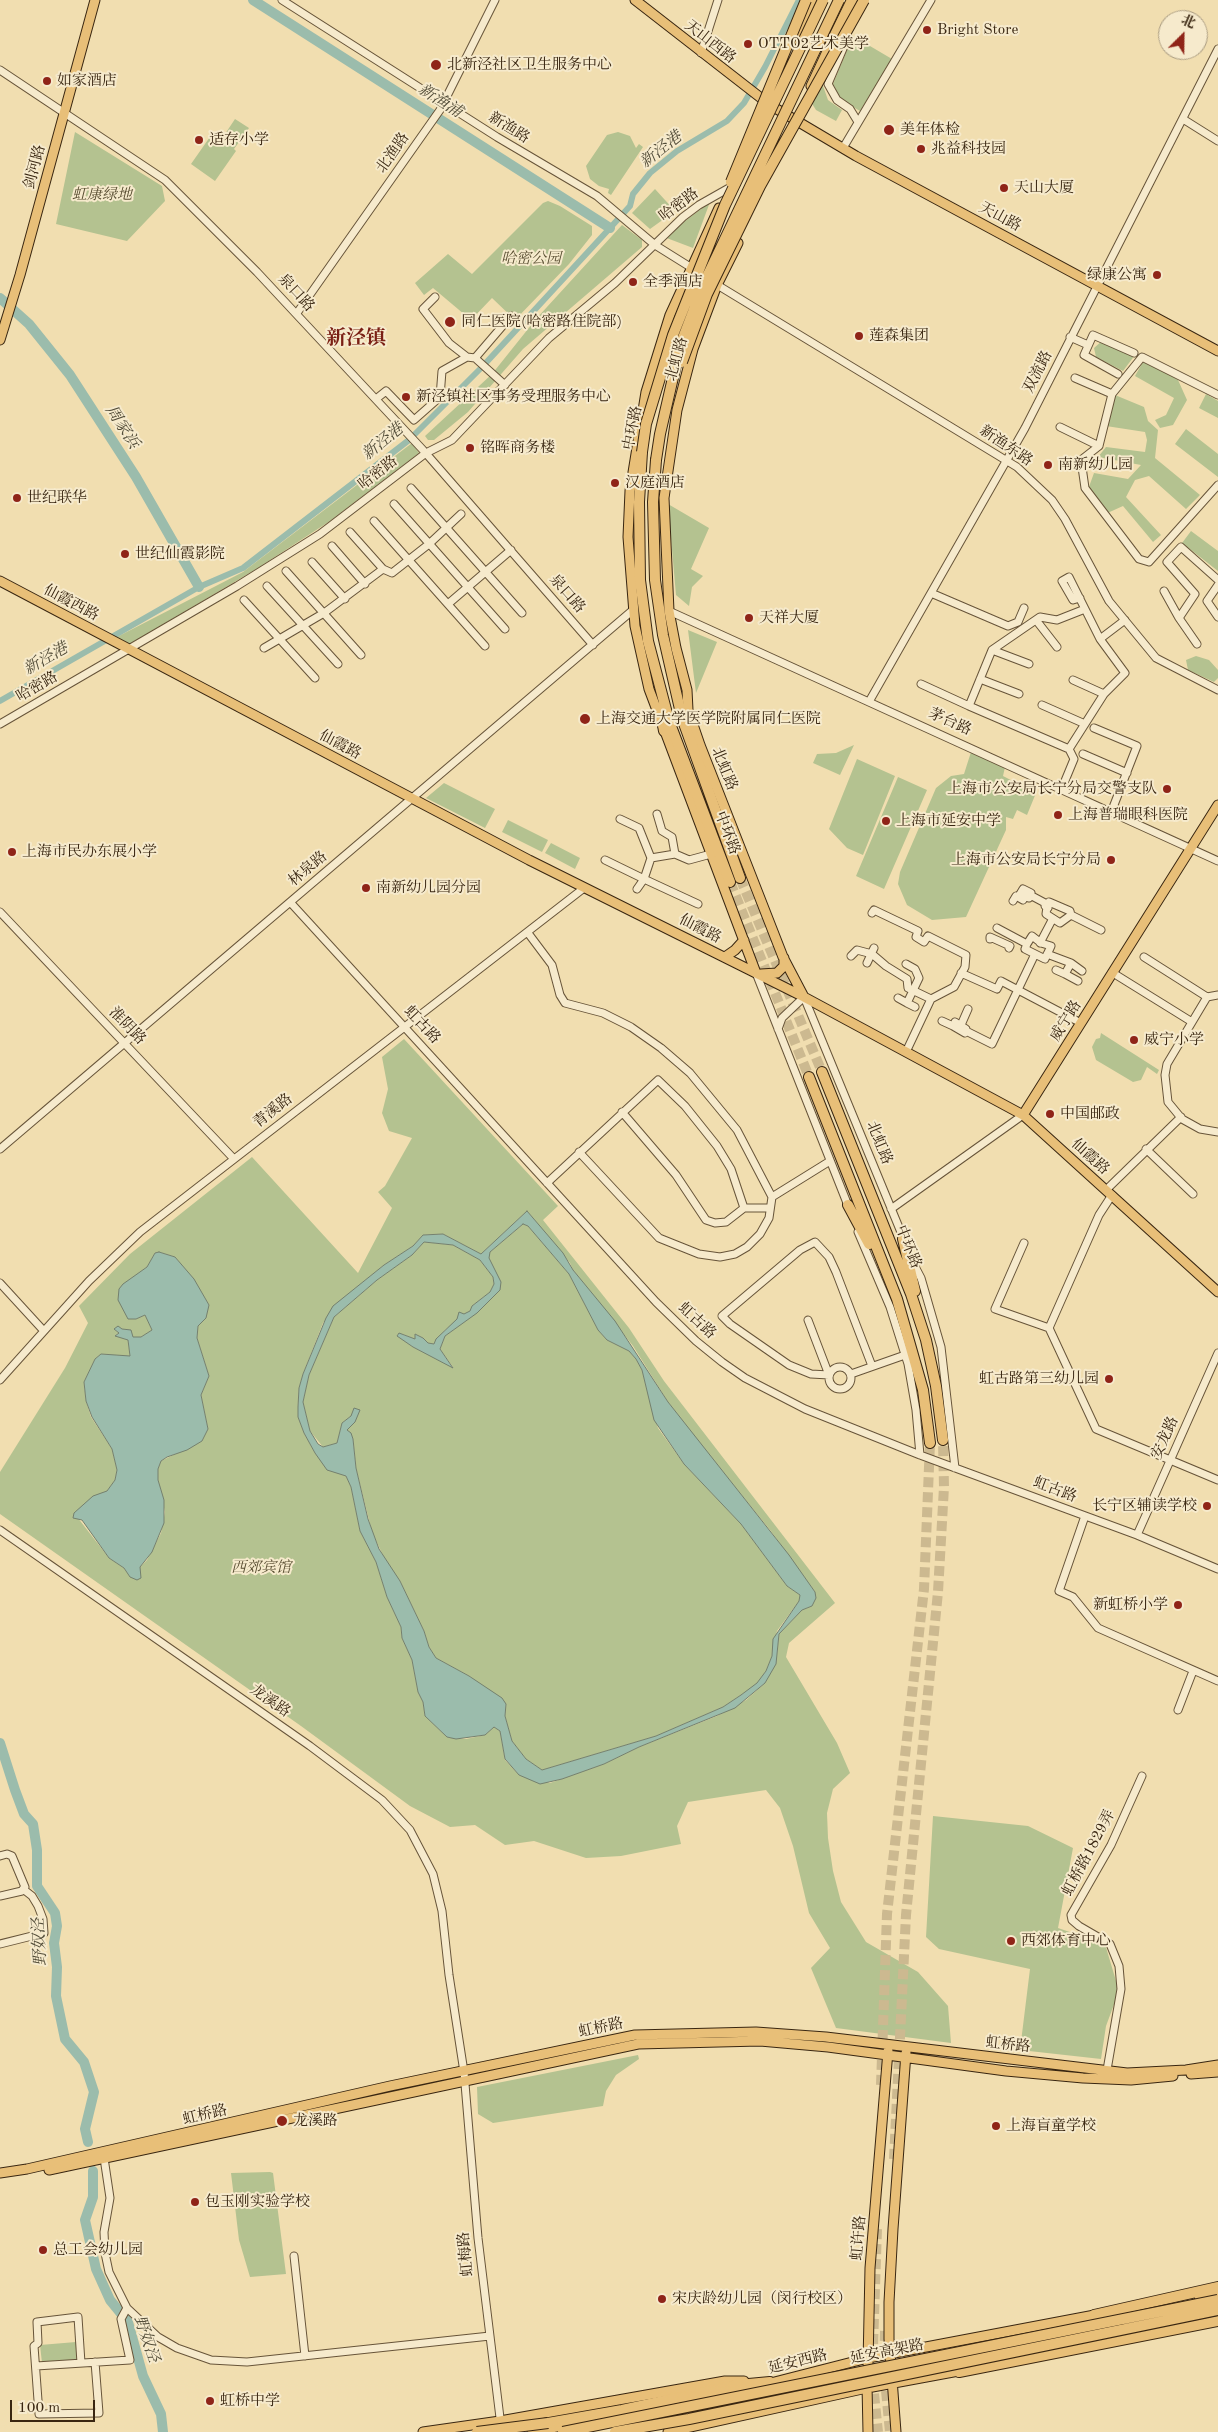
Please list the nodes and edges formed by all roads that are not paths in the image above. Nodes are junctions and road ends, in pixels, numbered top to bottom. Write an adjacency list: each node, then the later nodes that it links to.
1 (95, 0): 21 (main road, 剑河路)
2 (282, 0): 19 (street, 新渔路)
3 (495, 0): 19 (street, 北渔路)
4 (635, 0): 16 (main road, 天山西路)
5 (718, 0): 16 (street)
6 (806, 0): 28 (highway, bridge)
7 (816, 0): 18 (highway, bridge)
8 (823, 0): 28 (highway, 中环路, bridge)
9 (839, 0): 49 (highway, 中环路, bridge)
10 (852, 0): 14 (highway)
11 (872, 0): 14 (highway, bridge)
12 (931, 0): 24 (street)
13 (862, 3): 14 (highway, bridge); 24 (street, bridge)
14 (836, 43): 23 (main road, 北虹路); 49 (highway, bridge)
15 (1218, 49): 22 (street, 双流路)
16 (701, 53): 20 (main road, 天山西路)
17 (0, 70): 21 (street, 泉口路)
18 (785, 73): 20 (main road, 北虹路)
19 (444, 103): 29 (street, 新渔路); 34 (street, 北渔路)
20 (770, 105): 23 (main road, 天山路); 27 (main road, 北虹路)
21 (64, 112): 34 (street, 泉口路); 37 (main road, 剑河路)
22 (1183, 119): 25 (street); 31 (street, 双流路)
23 (796, 120): 26 (main road, 天山路); 32 (main road, 北虹路)
24 (858, 122): 26 (street)
25 (1218, 141)
26 (843, 148): 31 (main road, 天山路)
27 (729, 188): 29 (street, 哈密路); 30 (main road, 北虹路)
28 (725, 205): 96 (highway, 中环路, bridge)
29 (655, 245): 30 (street, 新渔路); 44 (street, 哈密路)
30 (691, 268): 32 (street, 新渔路); 84 (main road, 北虹路)
31 (1096, 284): 36 (street, 双流路); 39 (main road, 天山路)
32 (718, 285): 52 (street, 新渔东路); 85 (main road, 北虹路)
33 (435, 297): 41 (street)
34 (297, 313): 47 (street, 泉口路)
35 (511, 316): 41 (street)
36 (1070, 337): 38 (street); 52 (street, 双流路)
37 (0, 340)
38 (1088, 345): 40 (street); 42 (street)
39 (1218, 351)
40 (1134, 353)
41 (471, 358): 44 (street); 47 (street)
42 (1118, 374)
43 (1075, 378): 45 (street)
44 (505, 385): 51 (street, 哈密路)
45 (1112, 394): 46 (street); 50 (street)
46 (1218, 395)
47 (376, 399): 51 (street, 泉口路)
48 (1060, 427): 50 (street)
49 (660, 434): 137 (highway, 中环路, bridge)
50 (1099, 446): 53 (street)
51 (424, 452): 62 (street, 泉口路); 102 (street, 哈密路)
52 (1006, 460): 75 (street, 双流路); 91 (street, 新渔东路)
53 (1218, 485)
54 (411, 488): 58 (street)
55 (394, 504): 60 (street)
56 (461, 514): 58 (street)
57 (374, 521): 63 (street)
58 (446, 528): 60 (street); 67 (street)
59 (350, 532): 65 (street)
60 (429, 544): 63 (street); 73 (street)
61 (332, 546): 70 (street)
62 (510, 550): 67 (street); 98 (street, 泉口路)
63 (409, 561): 65 (street); 81 (street)
64 (312, 562): 78 (street)
65 (383, 569): 70 (street)
66 (286, 571): 86 (street)
67 (485, 571): 73 (street); 87 (street)
68 (1218, 580): 76 (street)
69 (0, 581): 102 (main road, 仙霞西路)
70 (365, 584): 78 (street)
71 (1218, 585): 80 (street)
72 (267, 586): 92 (street)
73 (467, 586): 81 (street); 93 (street)
74 (1164, 591): 89 (street)
75 (930, 594): 82 (street); 114 (street, 双流路)
76 (1195, 594): 80 (street); 89 (street)
77 (1080, 598): 83 (street)
78 (345, 599): 86 (street)
79 (244, 600): 94 (street)
80 (1207, 601): 88 (street)
81 (448, 604): 99 (street)
82 (1024, 608)
83 (1085, 608): 90 (street); 95 (street)
84 (633, 610): 98 (street, 林泉路); 120 (main road, 北虹路)
85 (669, 611): 114 (street, 茅台路); 165 (main road, 北虹路)
86 (324, 613): 92 (street); 104 (street)
87 (522, 613)
88 (1218, 617)
89 (1179, 618): 97 (street)
90 (1036, 620): 100 (street); 103 (street)
91 (1125, 620): 95 (street); 111 (street, 新渔东路)
92 (302, 625): 94 (street); 105 (street)
93 (505, 629)
94 (279, 638): 101 (street); 107 (street)
95 (1100, 639): 113 (street)
96 (648, 641): 120 (highway); 138 (highway, 中环路)
97 (1196, 644)
98 (593, 645): 125 (street, 林泉路)
99 (485, 646)
100 (1057, 647)
101 (264, 648)
102 (130, 649): 117 (street, 哈密路); 125 (main road, 仙霞路)
103 (992, 650): 106 (street); 108 (street)
104 (362, 656)
105 (338, 664)
106 (1029, 664)
107 (315, 678)
108 (980, 679): 112 (street); 116 (street)
109 (1073, 680): 113 (street)
110 (921, 684): 116 (street)
111 (1218, 690)
112 (1019, 694)
113 (1104, 694): 118 (street)
114 (870, 700): 124 (street, 茅台路)
115 (1042, 705): 118 (street)
116 (969, 706): 121 (street)
117 (0, 724)
118 (1085, 724): 121 (street)
119 (1094, 728): 123 (street)
120 (664, 731): 132 (main road, 北虹路)
121 (1070, 750): 124 (street)
122 (1083, 754): 123 (street)
123 (1127, 773): 127 (street)
124 (1062, 788): 127 (street, 茅台路)
125 (412, 798): 139 (main road, 仙霞路); 142 (street, 林泉路)
126 (1218, 805): 130 (main road, 威宁路)
127 (1112, 810): 130 (street, 茅台路)
128 (657, 814): 131 (street)
129 (620, 819): 133 (street)
130 (1193, 847): 135 (street, 茅台路); 173 (main road, 威宁路)
131 (675, 854): 132 (street); 133 (street)
132 (711, 854): 154 (main road, 北虹路)
133 (651, 858): 136 (street)
134 (605, 860): 136 (street)
135 (1218, 860)
136 (644, 878): 140 (street); 143 (street)
137 (740, 878)
138 (730, 882)
139 (584, 888): 152 (street, 青溪路); 163 (main road, 仙霞路)
140 (637, 889)
141 (1013, 901): 144 (street)
142 (290, 902): 189 (street, 虹古路); 192 (street, 林泉路)
143 (698, 904)
144 (1047, 904): 147 (street); 148 (street)
145 (0, 912): 192 (street, 淮阴路)
146 (872, 913): 172 (street)
147 (1069, 915): 148 (street); 150 (street)
148 (1052, 920): 156 (street)
149 (997, 928): 151 (street)
150 (1101, 930)
151 (1006, 931): 155 (street); 157 (street)
152 (528, 933): 189 (street, 青溪路); 208 (street)
153 (990, 939): 155 (street)
154 (744, 940): 163 (main road); 171 (main road, 北虹路)
155 (1001, 942): 158 (street)
156 (1040, 943): 157 (street); 161 (street)
157 (1027, 944): 160 (street)
158 (1009, 948)
159 (872, 951): 162 (street); 166 (street); 176 (street)
160 (1035, 954): 161 (street); 177 (street)
161 (1047, 954): 167 (street)
162 (851, 956)
163 (725, 957): 171 (main road, 仙霞路)
164 (1144, 957): 181 (street)
165 (785, 961): 171 (main road); 179 (main road, 北虹路)
166 (866, 963)
167 (1071, 963): 170 (street); 174 (street)
168 (906, 964): 176 (street)
169 (1056, 970): 174 (street)
170 (1082, 971)
171 (756, 973): 179 (main road, 仙霞路); 191 (street, 北虹路)
172 (961, 973): 177 (street); 182 (street)
173 (1113, 973): 187 (street); 188 (main road, 威宁路)
174 (1066, 974): 175 (street)
175 (1078, 980)
176 (914, 990): 182 (street); 183 (street)
177 (1018, 990): 188 (street); 190 (street)
178 (1218, 995): 181 (street)
179 (804, 997): 191 (street); 193 (main road, 仙霞路); 212 (street, 北虹路)
180 (898, 998): 183 (street)
181 (1207, 998): 187 (street)
182 (931, 999): 193 (street)
183 (907, 1003): 184 (street)
184 (915, 1007)
185 (968, 1010): 190 (street)
186 (942, 1020): 190 (street)
187 (1192, 1022): 198 (street)
188 (1081, 1023): 197 (main road, 威宁路)
189 (405, 1028): 203 (street, 青溪路); 205 (street, 虹古路)
190 (960, 1028)
191 (778, 1029): 204 (street, 北虹路)
192 (125, 1043): 200 (street, 林泉路); 203 (street, 淮阴路)
193 (906, 1052): 197 (main road, 仙霞路)
194 (822, 1072): 221 (highway, 中环路)
195 (808, 1077): 216 (highway, 中环路)
196 (622, 1112): 202 (street); 210 (street); 210 (street)
197 (1023, 1115): 206 (main road, 仙霞路); 212 (street, 威宁路)
198 (1181, 1117): 199 (street); 201 (street)
199 (1218, 1132)
200 (0, 1149)
201 (1146, 1149): 206 (street); 207 (street)
202 (579, 1152): 205 (street); 211 (street)
203 (234, 1159): 220 (street, 青溪路)
204 (830, 1161): 208 (street); 209 (street, 北虹路)
205 (547, 1183): 230 (street, 虹古路)
206 (1109, 1192): 217 (main road, 仙霞路); 219 (street)
207 (1193, 1194)
208 (772, 1198): 211 (street)
209 (848, 1205): 216 (highway); 223 (street, 北虹路)
210 (744, 1208): 211 (street)
211 (770, 1208)
212 (891, 1209): 213 (street, 北虹路)
213 (904, 1239): 221 (highway); 232 (street, 北虹路)
214 (1024, 1243): 219 (street)
215 (0, 1283): 220 (street)
216 (893, 1289): 229 (highway, 中环路)
217 (1218, 1292)
218 (808, 1320): 226 (street)
219 (1049, 1328): 231 (street)
220 (43, 1330): 227 (street, 青溪路)
221 (924, 1331): 228 (highway, 中环路)
222 (1218, 1353): 231 (street, 安龙路)
223 (905, 1355): 224 (street); 230 (street, 北虹路)
224 (872, 1366): 225 (street); 226 (street)
225 (851, 1374): 226 (street); 226 (street)
226 (830, 1375)
227 (0, 1380)
228 (943, 1440)
229 (930, 1443)
230 (920, 1455): 232 (street, 虹古路)
231 (1171, 1459): 233 (street); 236 (street, 安龙路)
232 (955, 1468): 234 (street, 虹古路)
233 (1218, 1480)
234 (1085, 1516): 236 (street, 虹古路); 238 (street)
235 (0, 1530): 250 (street, 龙溪路)
236 (1137, 1536): 237 (street, 虹古路)
237 (1218, 1569)
238 (1193, 1671): 239 (street); 240 (street)
239 (1218, 1681)
240 (1178, 1710)
241 (1142, 1776): 249 (street, 虹桥路1829弄)
242 (0, 1856): 243 (street)
243 (23, 1889): 244 (street); 245 (street)
244 (0, 1896)
245 (0, 1944)
246 (888, 2050): 247 (main road, 虹桥路); 250 (main road, 虹桥路); 252 (main road, 虹桥路); 267 (main road, 虹许路)
247 (906, 2052): 249 (main road, 虹桥路); 251 (main road, 虹桥路); 265 (main road)
248 (1218, 2065): 249 (main road, 虹桥路)
249 (1106, 2070)
250 (464, 2072): 252 (street, 虹梅路); 254 (main road, 虹桥路)
251 (1218, 2072)
252 (464, 2082): 253 (main road, 虹桥路); 264 (street, 虹梅路)
253 (104, 2158): 255 (main road, 虹桥路); 260 (street)
254 (0, 2172)
255 (0, 2178)
256 (294, 2256): 266 (street)
257 (1218, 2286): 262 (highway); 262 (main road)
258 (1218, 2292): 262 (main road, 延安西路)
259 (1218, 2300): 280 (highway, 延安高架路, bridge)
260 (127, 2308): 266 (street); 268 (street)
261 (1218, 2312): 271 (main road); 281 (highway, 延安高架路, bridge)
262 (1094, 2315): 265 (main road, 延安西路)
263 (1218, 2321): 271 (highway); 271 (main road)
264 (490, 2336): 266 (street); 275 (street, 虹梅路)
265 (890, 2354): 267 (main road, 延安西路); 273 (main road)
266 (305, 2356)
267 (868, 2358): 272 (main road, 延安西路); 274 (main road, 虹许路)
268 (95, 2362): 269 (street); 270 (street)
269 (81, 2363): 270 (street); 270 (street)
270 (36, 2366)
271 (959, 2372): 273 (main road)
272 (770, 2382): 275 (main road); 277 (highway, bridge); 279 (main road, 延安西路)
273 (892, 2385): 274 (main road); 284 (main road)
274 (867, 2388): 282 (main road); 283 (main road, 虹许路)
275 (500, 2421): 276 (main road); 278 (street, 虹梅路)
276 (423, 2432)
277 (477, 2432)
278 (502, 2432)
279 (532, 2432)
280 (563, 2432)
281 (615, 2432)
282 (668, 2432)
283 (868, 2432)
284 (896, 2432)

